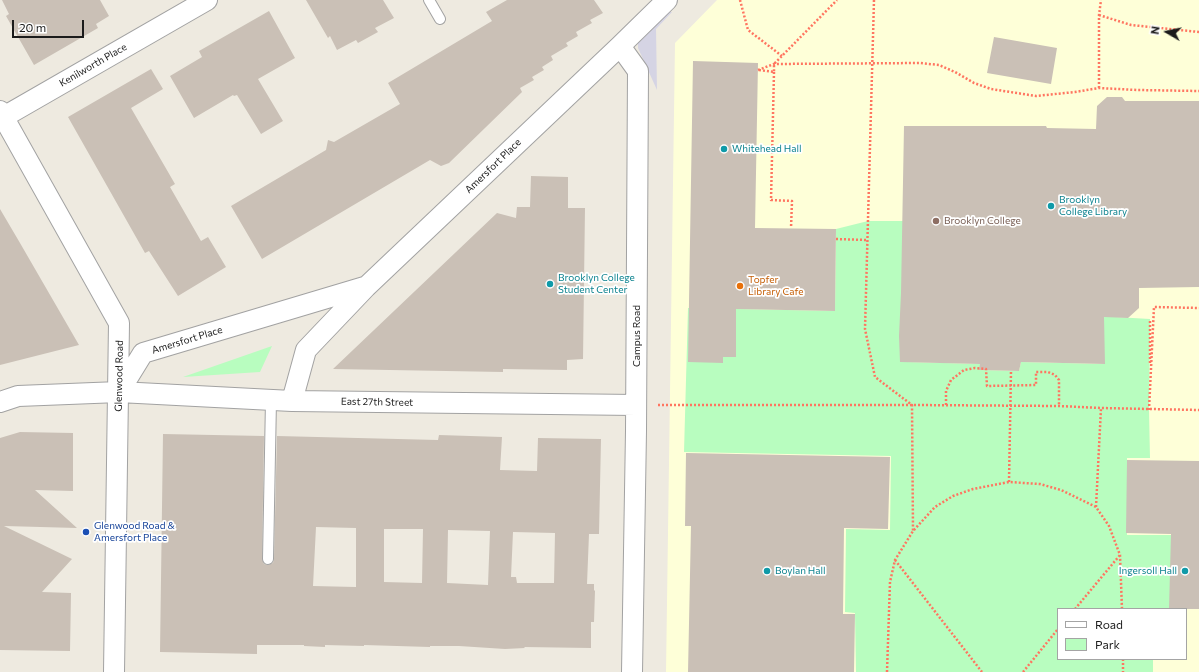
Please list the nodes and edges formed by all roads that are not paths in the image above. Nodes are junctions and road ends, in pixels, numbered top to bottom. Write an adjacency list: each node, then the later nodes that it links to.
1 (206, 0): 6 (street, Kenilworth Place)
2 (429, 0): 4 (lane)
3 (666, 0): 5 (street)
4 (440, 19)
5 (620, 46): 7 (street, Amersfort Place); 12 (street, Campus Road)
6 (1, 115): 8 (street, Glenwood Road)
7 (366, 287): 8 (street, Amersfort Place); 10 (street, Amersfort Place)
8 (119, 392): 9 (street, East 27th Street); 11 (street); 14 (street, Glenwood Road)
9 (272, 400): 10 (street, East 27th Street); 13 (lane)
10 (292, 401): 12 (street, East 27th Street)
11 (0, 402)
12 (636, 405): 15 (street, Campus Road)
13 (268, 559)
14 (114, 672)
15 (632, 672)

